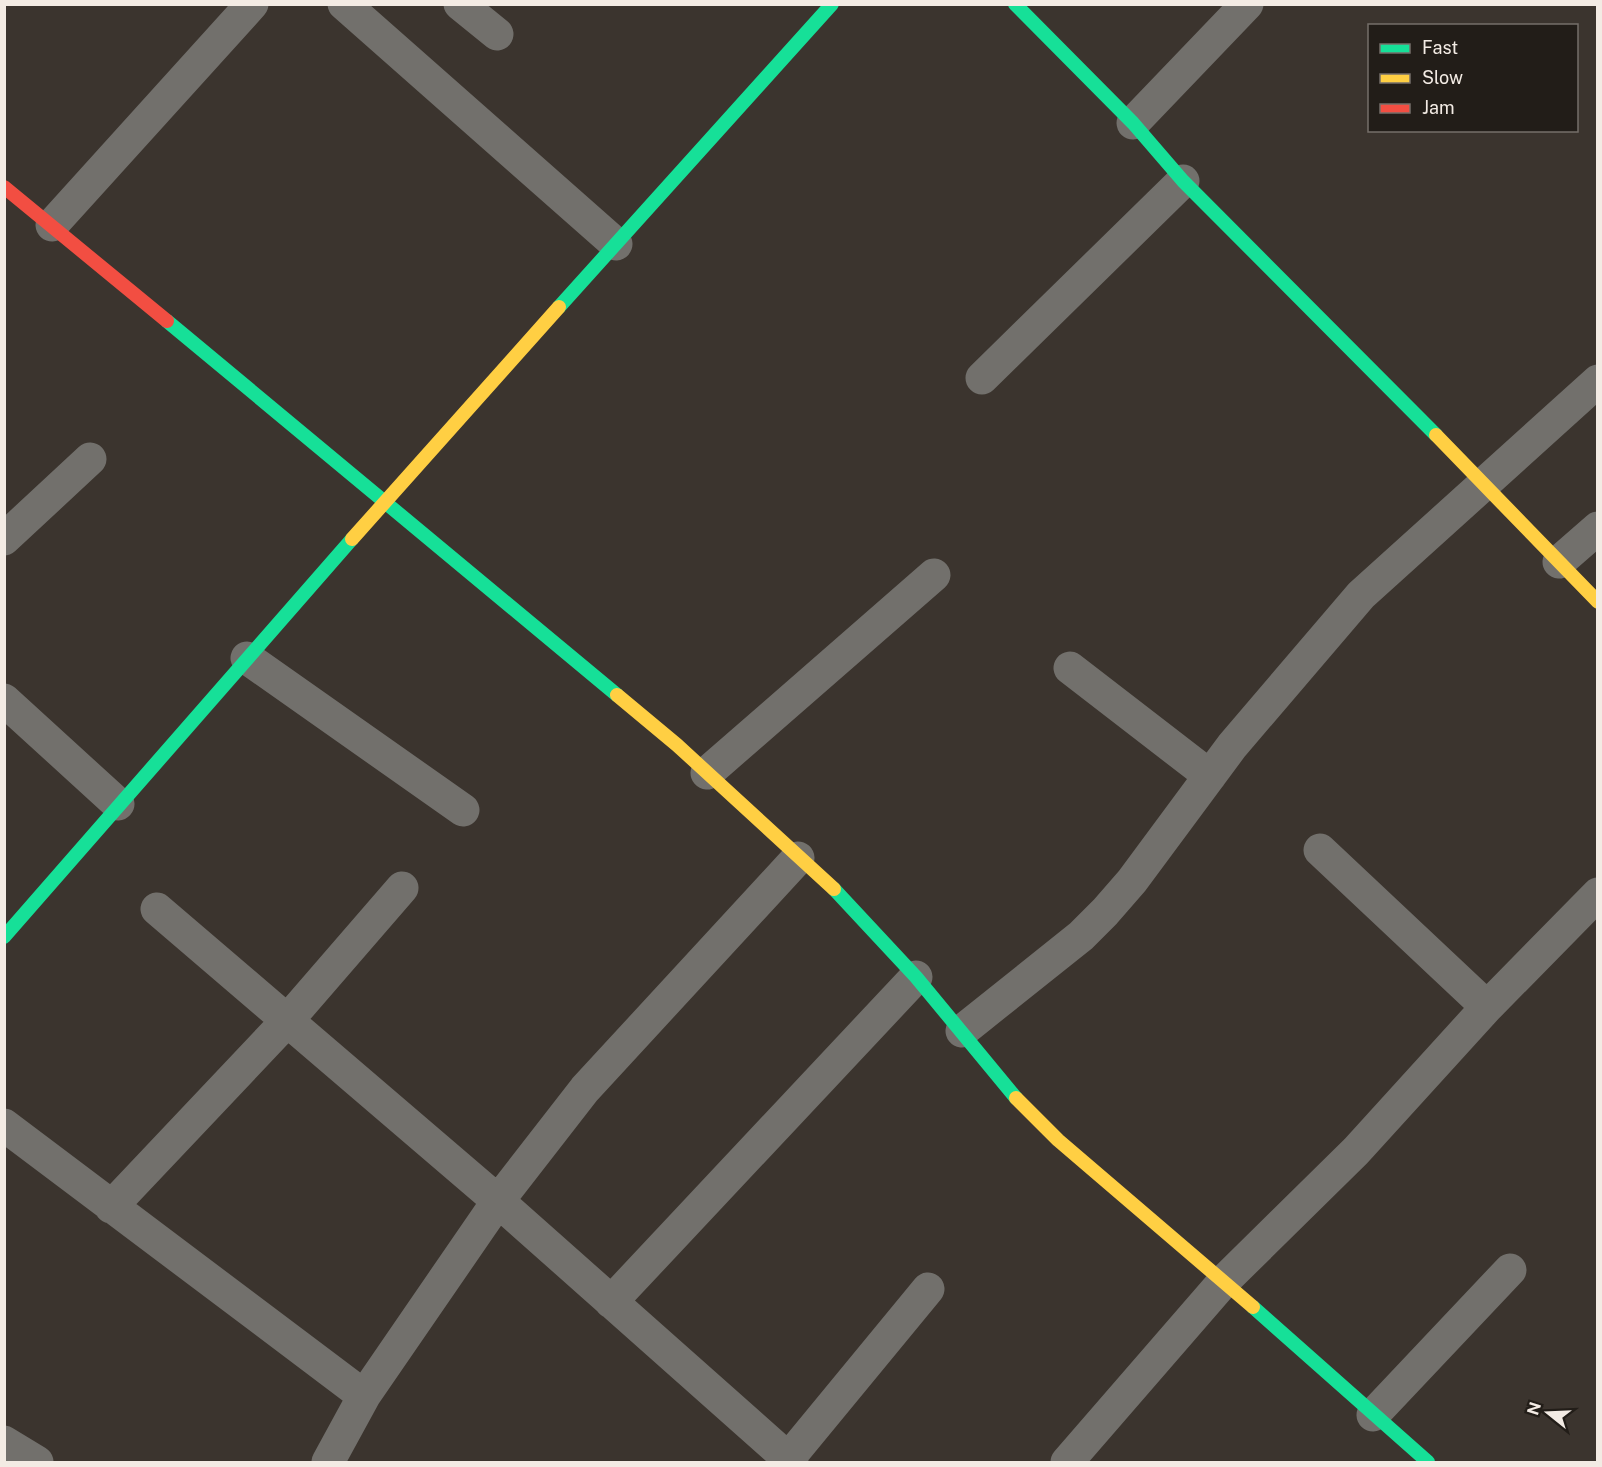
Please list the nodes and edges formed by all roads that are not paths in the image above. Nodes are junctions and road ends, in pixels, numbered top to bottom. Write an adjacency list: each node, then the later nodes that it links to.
1 (252, 4): 11 (street)
2 (344, 4): 12 (street)
3 (460, 4): 7 (street)
4 (832, 4): 12 (street)
5 (1015, 4): 8 (street)
6 (1247, 4): 8 (street)
7 (497, 33)
8 (1133, 123): 9 (street)
9 (1183, 182): 13 (street); 16 (street)
10 (8, 197): 11 (street)
11 (52, 225): 17 (street)
12 (616, 244): 17 (street)
13 (982, 378)
14 (1598, 381): 16 (street)
15 (90, 459): 19 (street)
16 (1484, 483): 20 (street); 27 (street)
17 (387, 500): 23 (street); 26 (street)
18 (1598, 528): 20 (street)
19 (4, 539)
20 (1559, 562): 22 (street)
21 (934, 575): 26 (street)
22 (1598, 602)
23 (247, 658): 28 (street); 29 (street)
24 (1070, 668): 27 (street)
25 (4, 700): 28 (street)
26 (707, 773): 31 (street)
27 (1210, 776): 39 (street)
28 (118, 804): 35 (street)
29 (463, 810)
30 (1320, 850): 37 (street)
31 (798, 858): 36 (street); 41 (street)
32 (402, 888): 38 (street)
33 (1598, 894): 37 (street)
34 (157, 909): 38 (street)
35 (4, 937)
36 (916, 977): 39 (street); 46 (street)
37 (1487, 1007): 44 (street)
38 (286, 1022): 41 (street); 42 (street)
39 (962, 1031): 44 (street)
40 (4, 1125): 42 (street)
41 (498, 1201): 46 (street); 47 (street)
42 (111, 1206): 47 (street)
43 (1510, 1270): 48 (street)
44 (1224, 1281): 48 (street); 53 (street)
45 (928, 1290): 50 (street)
46 (611, 1302): 50 (street)
47 (364, 1396): 52 (street)
48 (1373, 1414): 54 (street)
49 (4, 1442): 51 (street)
50 (790, 1461)
51 (37, 1462)
52 (328, 1462)
53 (1067, 1462)
54 (1426, 1462)

